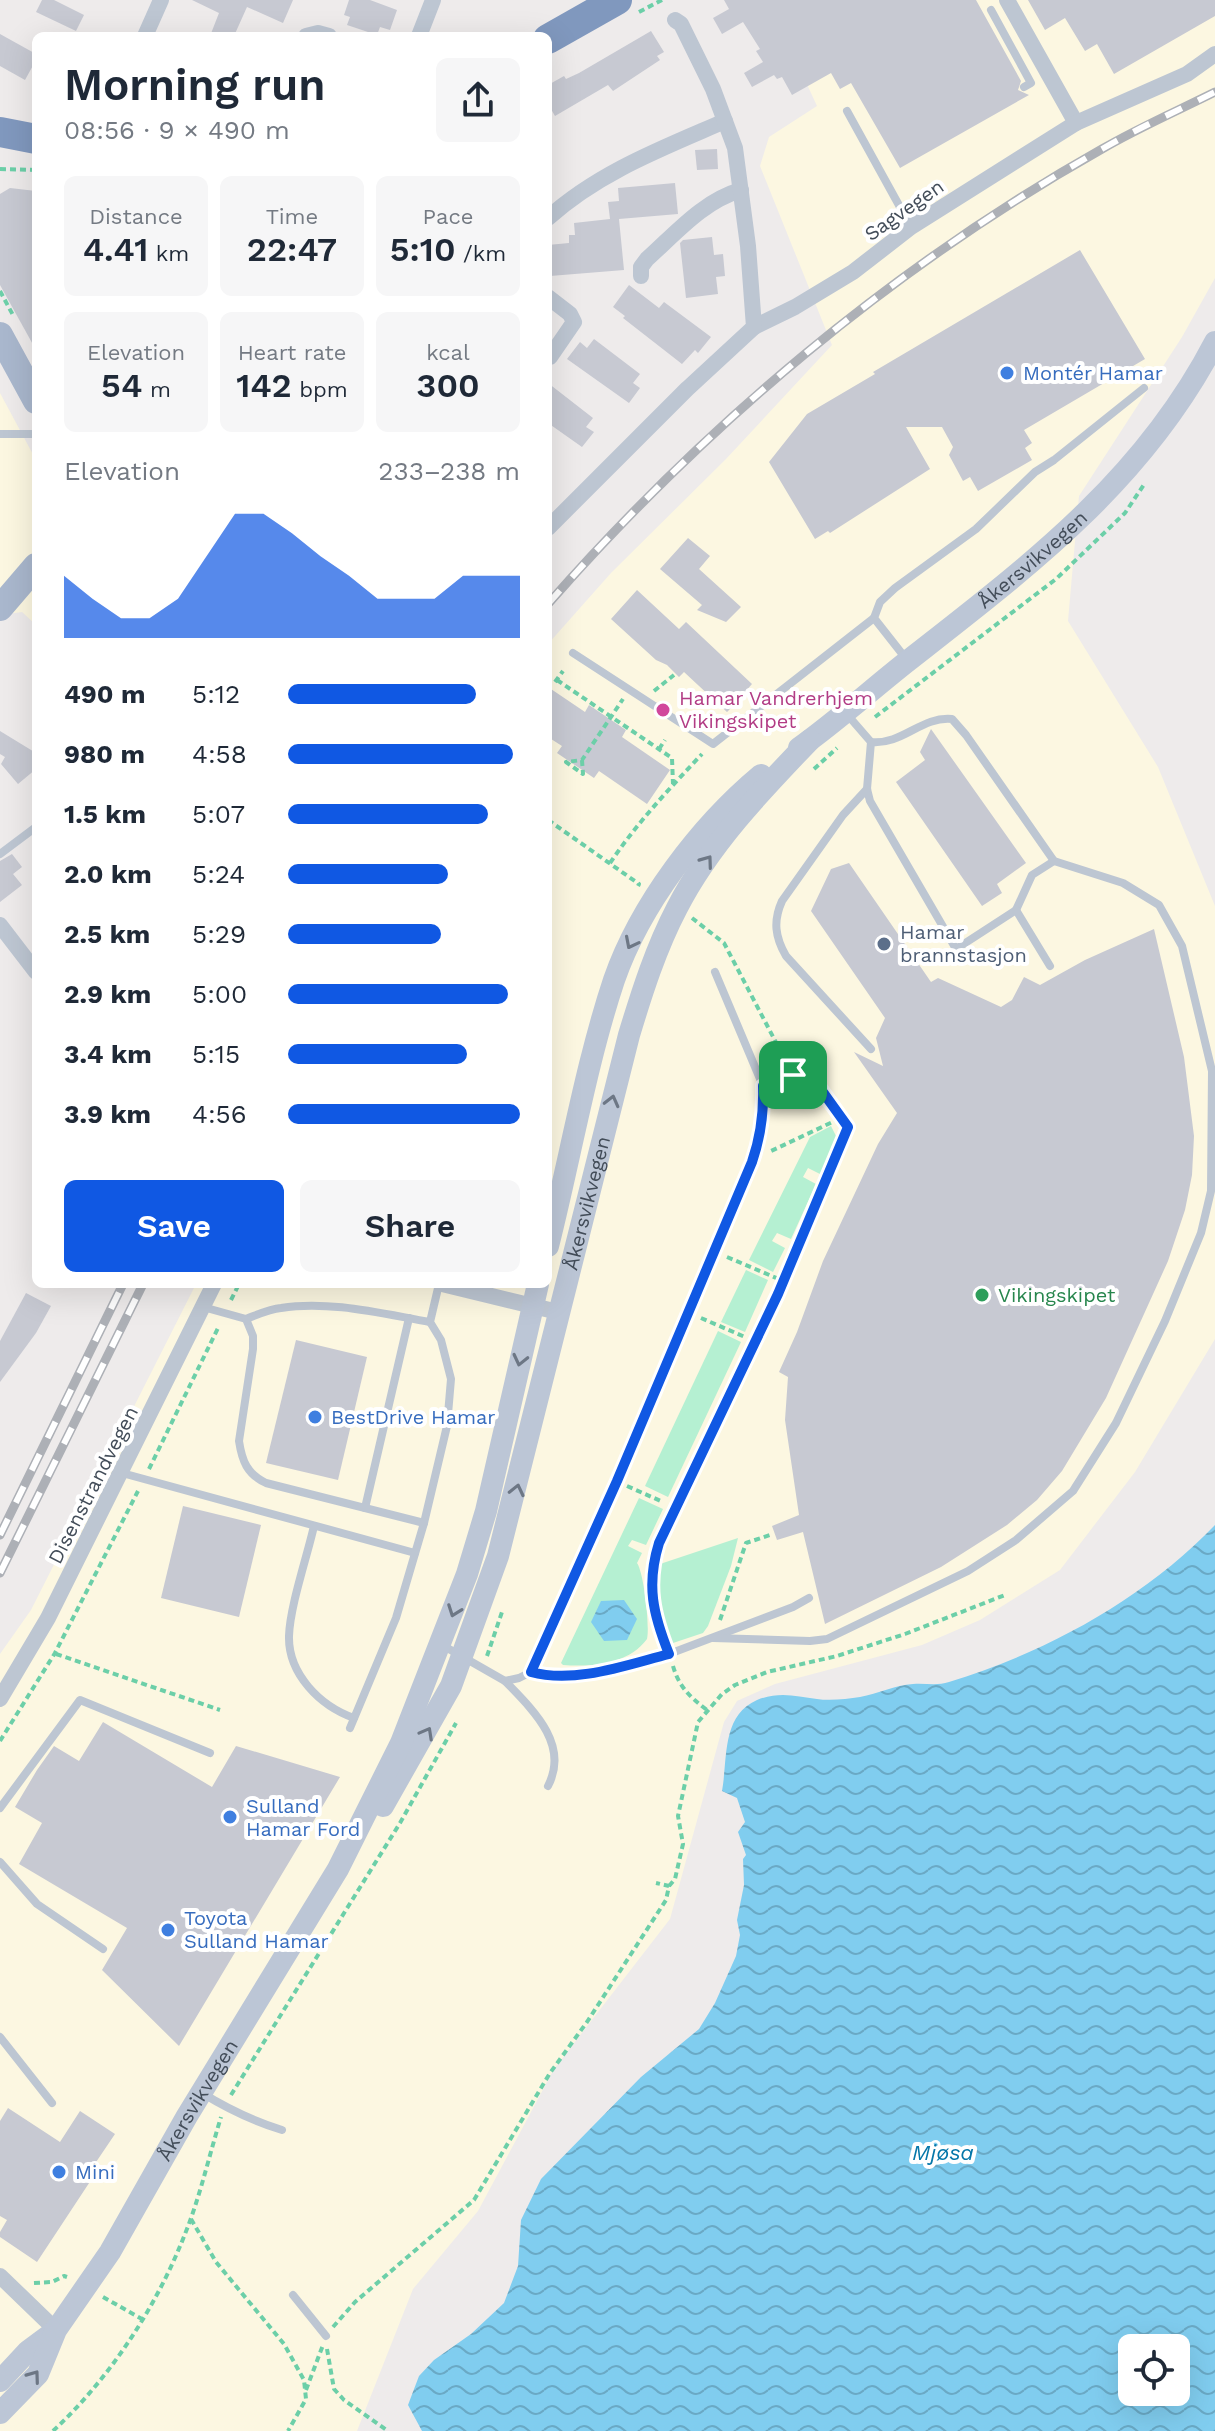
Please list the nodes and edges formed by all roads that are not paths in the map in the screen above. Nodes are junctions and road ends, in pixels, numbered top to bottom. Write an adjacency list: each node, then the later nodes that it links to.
1 (161, 0): 6 (street)
2 (433, 0): 7 (street)
3 (617, 0): 8 (highway)
4 (1008, 1): 10 (lane); 13 (street)
5 (675, 20): 12 (street)
6 (147, 32)
7 (421, 32)
8 (552, 37)
9 (1215, 54): 13 (street, Sagvegen)
10 (1024, 87)
11 (847, 111): 16 (lane)
12 (725, 121): 14 (street); 15 (street)
13 (1076, 123): 16 (street, Sagvegen)
14 (741, 190): 17 (street); 19 (street)
15 (552, 214)
16 (911, 227): 19 (street, Sagvegen)
17 (641, 276)
18 (552, 300): 22 (street)
19 (754, 327): 27 (street, Sagvegen)
20 (0, 335): 24 (main road)
21 (1212, 348): 32 (street, Åkersvikvegen)
22 (552, 354)
23 (1144, 388): 30 (lane)
24 (32, 394)
25 (0, 434): 26 (lane)
26 (32, 434)
27 (552, 524)
28 (32, 571): 29 (main road)
29 (0, 608)
30 (874, 618): 31 (lane); 32 (lane)
31 (573, 653)
32 (908, 661): 33 (street, Åkersvikvegen)
33 (852, 720): 34 (street, Åkersvikvegen); 35 (lane)
34 (810, 740): 46 (street, Åkersvikvegen, one-way to 46); 53 (street, Åkersvikvegen, one-way to 34)
35 (871, 742): 36 (lane); 39 (lane)
36 (867, 789): 40 (lane); 45 (lane)
37 (32, 830): 38 (lane)
38 (0, 854)
39 (1054, 861): 40 (lane); 63 (lane)
40 (1016, 910): 42 (lane)
41 (0, 925): 43 (street)
42 (1050, 966)
43 (32, 967)
44 (715, 972): 67 (lane)
45 (871, 1049)
46 (552, 1230)
47 (212, 1288): 52 (street, Disenstrandvegen)
48 (440, 1288): 56 (lane)
49 (475, 1288): 51 (street)
50 (778, 1294): 65 (lane)
51 (535, 1295): 53 (street); 64 (street, Åkersvikvegen, one-way to 64)
52 (203, 1307): 55 (lane); 57 (street, Disenstrandvegen)
53 (558, 1312): 66 (street, Åkersvikvegen, one-way to 53)
54 (409, 1318): 55 (lane); 56 (lane); 58 (lane)
55 (246, 1319): 58 (lane)
56 (430, 1322): 59 (lane)
57 (122, 1473): 60 (lane); 69 (street, Disenstrandvegen)
58 (365, 1508): 59 (lane)
59 (424, 1523): 61 (lane)
60 (314, 1526): 61 (lane); 70 (lane)
61 (415, 1553): 70 (lane)
62 (809, 1598): 63 (lane)
63 (713, 1638): 65 (lane)
64 (441, 1645): 66 (lane); 76 (street, Åkersvikvegen)
65 (669, 1654): 67 (lane)
66 (474, 1661): 68 (lane); 76 (street, Åkersvikvegen, one-way to 66)
67 (531, 1672): 68 (lane)
68 (505, 1681): 73 (lane)
69 (0, 1699)
70 (354, 1718): 71 (lane)
71 (350, 1728)
72 (210, 1753): 74 (lane)
73 (548, 1786)
74 (0, 1808)
75 (0, 1862): 77 (lane)
76 (338, 1869): 79 (street, Åkersvikvegen)
77 (103, 1949)
78 (0, 2037): 80 (lane)
79 (202, 2092): 81 (lane); 84 (street, Åkersvikvegen)
80 (52, 2103)
81 (282, 2130)
82 (4, 2279): 84 (street)
83 (293, 2295): 85 (lane)
84 (56, 2330): 86 (street, Åkersvikvegen); 87 (street, Åkersvikvegen, one-way to 84)
85 (326, 2336)
86 (0, 2381)
87 (0, 2413)

